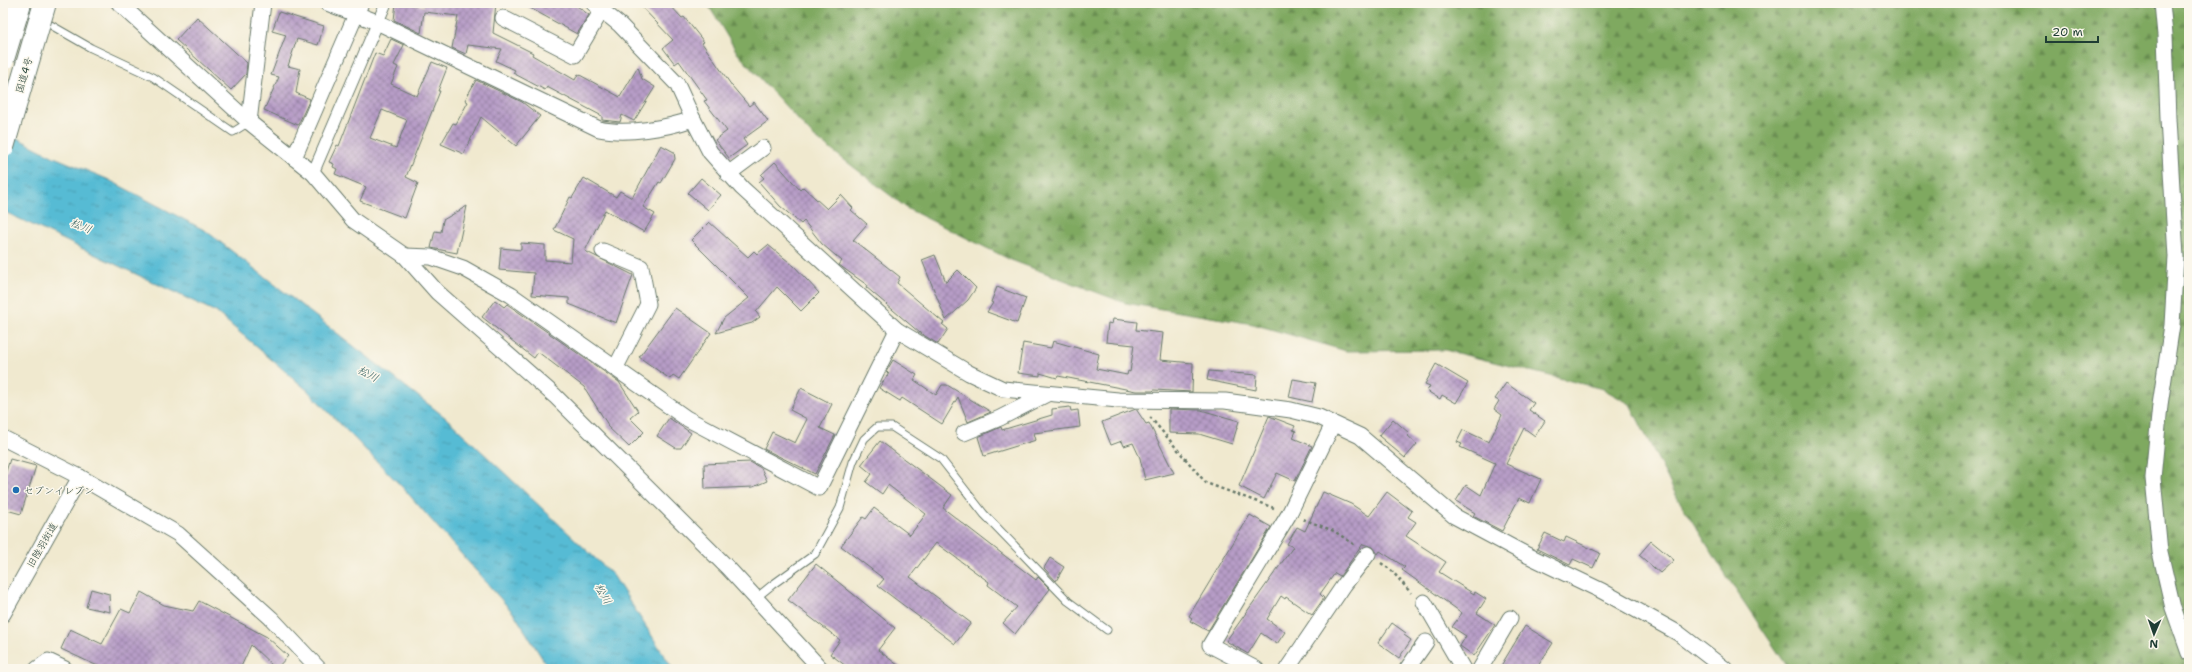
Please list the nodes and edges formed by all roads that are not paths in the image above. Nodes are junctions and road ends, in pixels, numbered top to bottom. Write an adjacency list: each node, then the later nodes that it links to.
1 (12, 3): 15 (lane)
2 (20, 3): 13 (highway, bridge)
3 (45, 3): 16 (highway, 国道4号, bridge)
4 (118, 3): 15 (street)
5 (262, 3): 15 (street)
6 (327, 3): 10 (street)
7 (386, 3): 12 (street)
8 (2162, 3): 37 (street)
9 (598, 7): 11 (street); 14 (street)
10 (358, 8): 12 (street); 18 (street)
11 (503, 18)
12 (377, 22): 14 (street); 19 (street)
13 (3, 59)
14 (693, 120): 20 (street)
15 (248, 122): 18 (street)
16 (3, 147)
17 (764, 148): 20 (street)
18 (294, 158): 19 (street)
19 (313, 174): 22 (street)
20 (728, 174): 23 (street)
21 (602, 251): 24 (street)
22 (405, 256): 24 (street); 31 (street)
23 (897, 330): 24 (street); 25 (street)
24 (616, 367)
25 (1047, 394): 26 (street); 27 (street)
26 (1334, 424): 42 (street); 47 (street)
27 (964, 434)
28 (3, 438): 29 (street)
29 (80, 477): 33 (street, 旧陸羽街道); 40 (street)
30 (1368, 554): 43 (street)
31 (756, 598): 35 (lane); 41 (street)
32 (1424, 602): 45 (street)
33 (3, 614)
34 (1510, 618): 46 (street)
35 (1107, 630)
36 (1426, 642): 44 (street)
37 (2189, 653)
38 (37, 669): 39 (street)
39 (65, 669)
40 (319, 669)
41 (821, 669)
42 (1256, 669)
43 (1287, 669)
44 (1408, 669)
45 (1463, 669)
46 (1480, 669)
47 (1724, 669)

